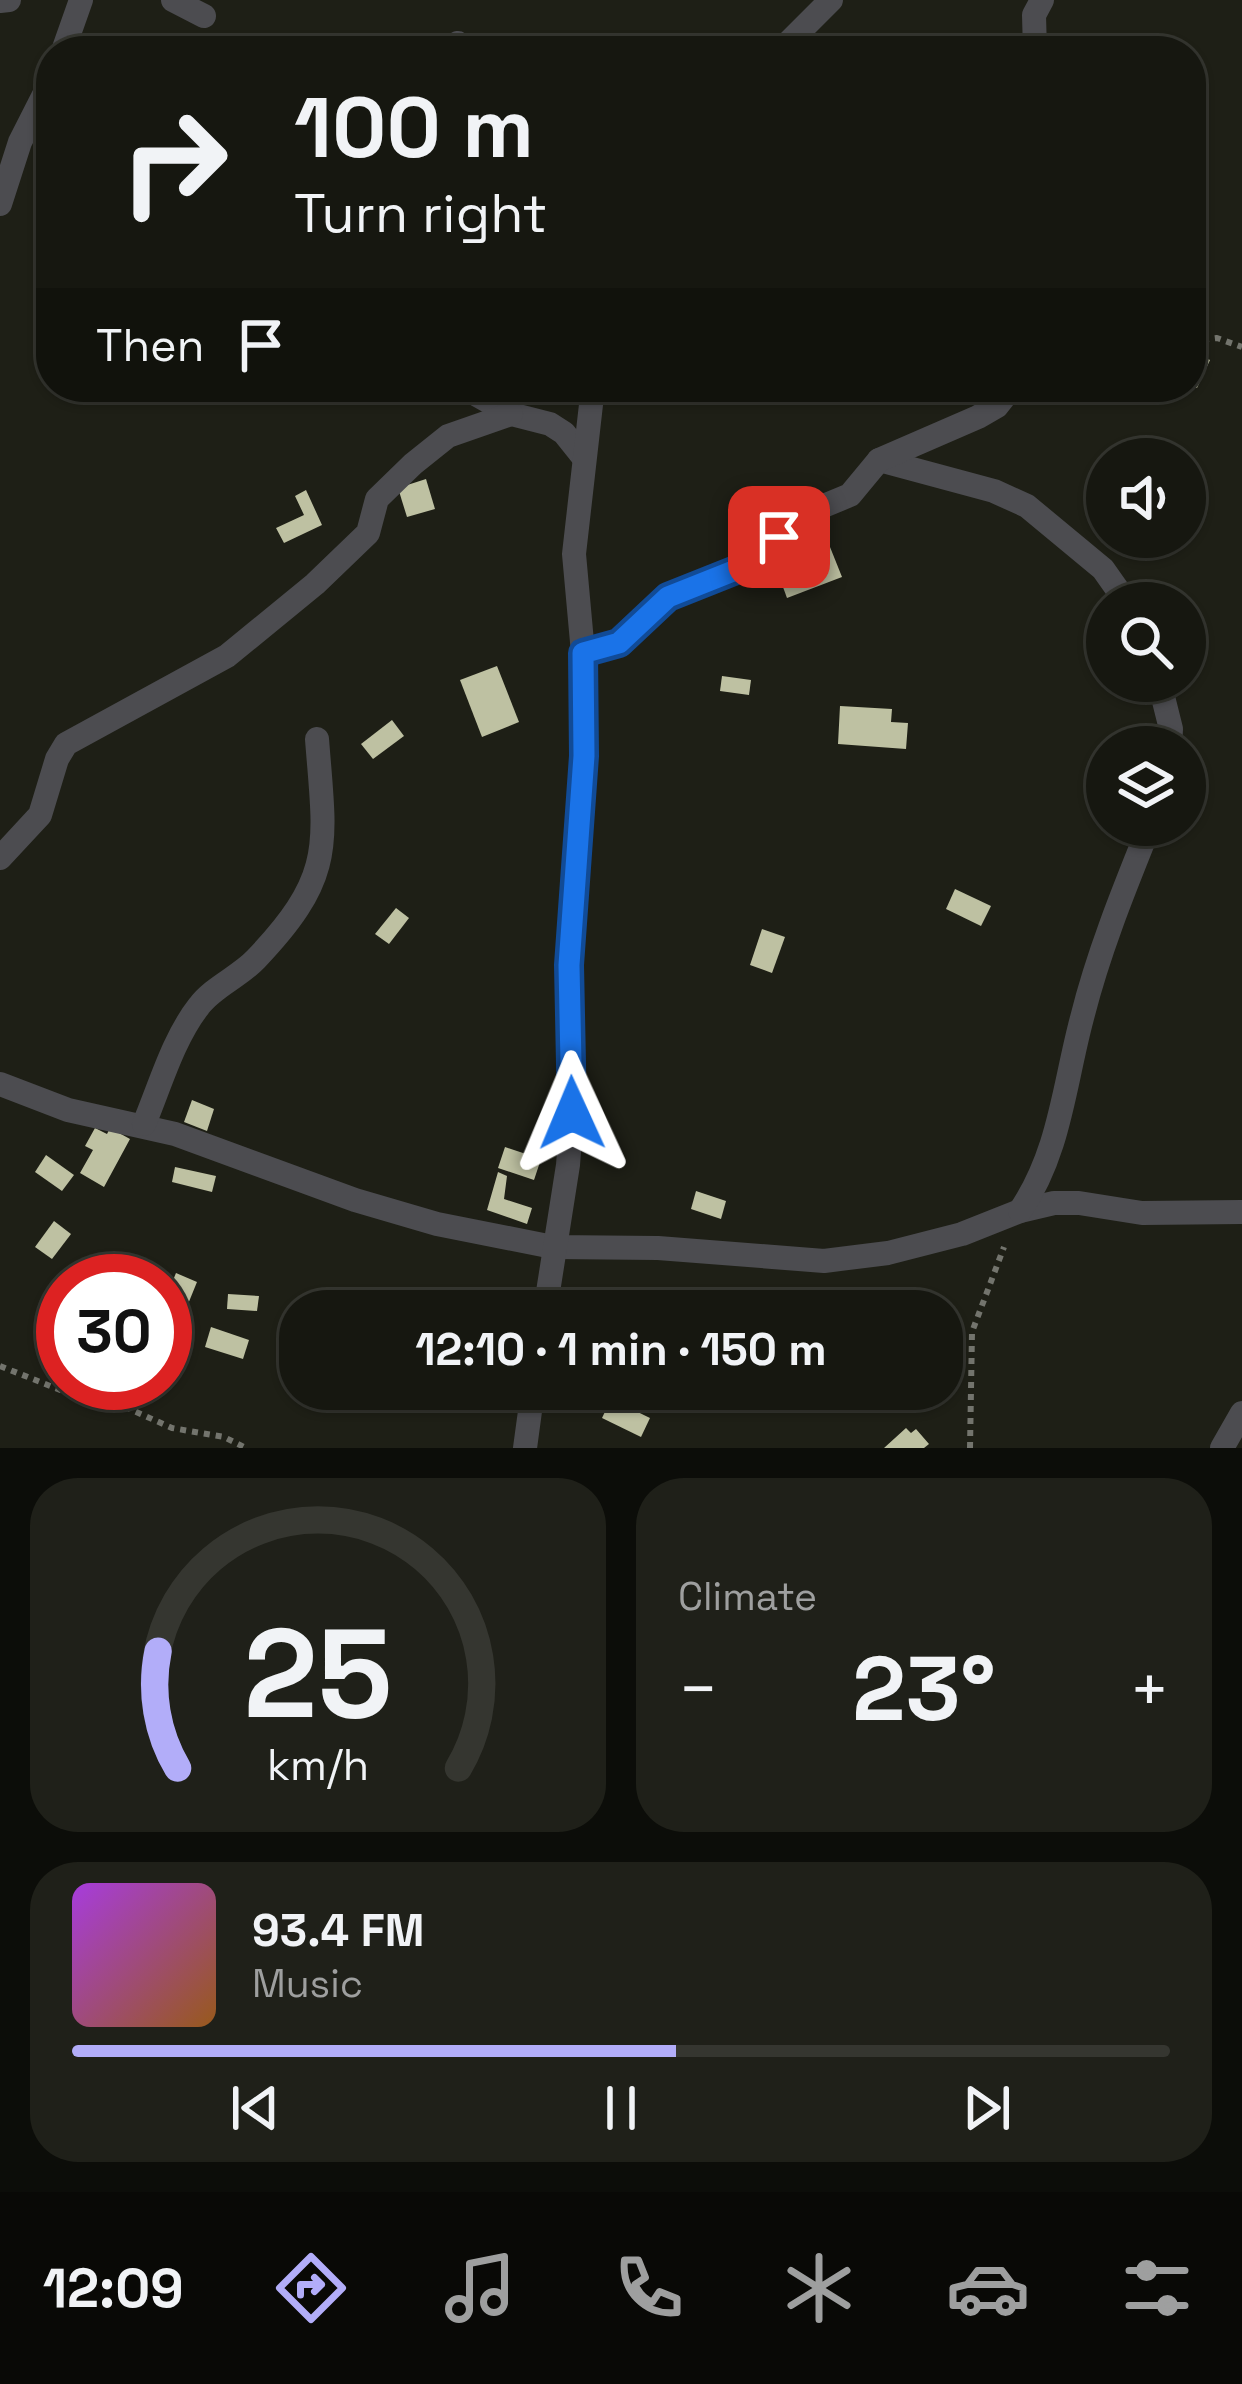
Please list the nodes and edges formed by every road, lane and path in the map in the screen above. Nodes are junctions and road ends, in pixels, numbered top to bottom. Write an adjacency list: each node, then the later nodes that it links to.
1 (81, 0): 6 (street)
2 (173, 0): 5 (street)
3 (831, 0): 7 (street)
4 (1042, 0): 8 (street)
5 (204, 16)
6 (68, 36)
7 (795, 36)
8 (1035, 36)
9 (36, 111): 10 (street)
10 (0, 204)
11 (1206, 339): 12 (path)
12 (1242, 347)
13 (490, 402): 16 (street)
14 (591, 402): 17 (street)
15 (1000, 402): 18 (street)
16 (511, 414): 17 (street); 23 (street)
17 (584, 458): 20 (street)
18 (879, 460): 19 (street); 20 (street)
19 (1112, 582)
20 (583, 653): 28 (street)
21 (317, 739): 25 (street)
22 (1142, 846): 26 (street)
23 (0, 858)
24 (0, 1084): 25 (street)
25 (144, 1124): 28 (street)
26 (1020, 1211): 27 (street); 28 (street); 35 (path)
27 (1242, 1211)
28 (553, 1247): 29 (street)
29 (547, 1290)
30 (0, 1366): 33 (path)
31 (530, 1410): 34 (street)
32 (1242, 1413): 36 (street)
33 (246, 1448)
34 (525, 1448)
35 (970, 1448)
36 (1222, 1448)

